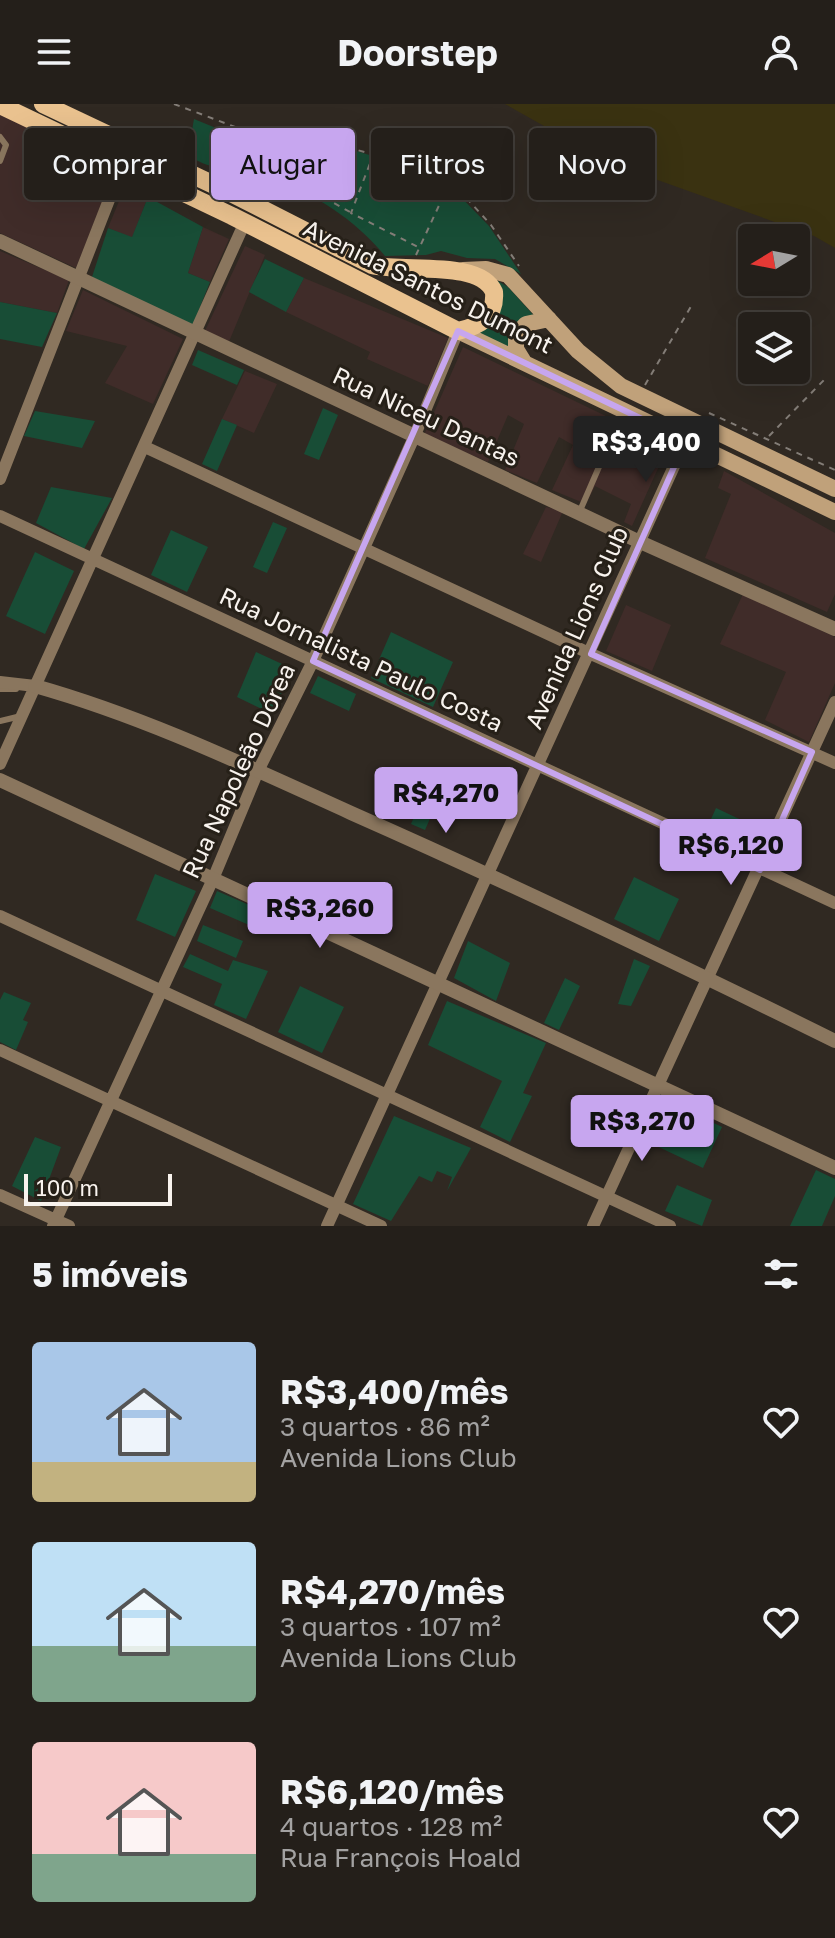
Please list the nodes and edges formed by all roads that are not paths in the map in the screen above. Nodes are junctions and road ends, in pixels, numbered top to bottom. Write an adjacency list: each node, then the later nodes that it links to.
1 (43, 104): 10 (main road, Avenida Santos Dumont)
2 (0, 105): 3 (main road, Avenida Santos Dumont)
3 (48, 128)
4 (0, 137): 5 (lane)
5 (0, 161)
6 (195, 198): 8 (main road, Avenida Santos Dumont)
7 (108, 200): 11 (street)
8 (245, 222): 13 (main road, Avenida Santos Dumont); 14 (street)
9 (0, 241): 11 (street, Rua Niceu Dantas)
10 (461, 270): 12 (main road, Avenida Santos Dumont); 13 (main road)
11 (77, 278): 14 (street, Rua Niceu Dantas); 20 (street)
12 (549, 319): 15 (main road); 21 (main road, Avenida Santos Dumont)
13 (458, 331): 15 (main road, Avenida Santos Dumont); 17 (street, Rua Napoleão Dórea)
14 (195, 335): 17 (street, Rua Niceu Dantas); 19 (street)
15 (524, 362): 16 (main road, Avenida Santos Dumont)
16 (624, 411): 18 (main road, Avenida Santos Dumont); 23 (lane)
17 (415, 435): 23 (street, Rua Niceu Dantas); 26 (street, Rua Napoleão Dórea)
18 (686, 440): 22 (main road, Avenida Santos Dumont); 25 (street, Avenida Lions Club)
19 (145, 447): 26 (street); 27 (street)
20 (0, 479)
21 (835, 489)
22 (835, 512)
23 (579, 513): 25 (street, Rua Niceu Dantas)
24 (0, 516): 27 (street, Rua Jornalista Paulo Costa)
25 (640, 542): 28 (street, Rua Niceu Dantas); 29 (street, Avenida Lions Club)
26 (363, 549): 29 (street); 30 (street, Rua Napoleão Dórea)
27 (92, 560): 30 (street, Rua Jornalista Paulo Costa); 32 (street)
28 (835, 629)
29 (591, 654): 37 (street); 40 (street, Avenida Lions Club)
30 (313, 661): 40 (street, Rua Jornalista Paulo Costa); 41 (street, Rua Napoleão Dórea)
31 (0, 682): 32 (street)
32 (34, 686): 33 (lane); 35 (street); 41 (street)
33 (0, 689)
34 (835, 702): 37 (street)
35 (21, 716): 36 (lane); 39 (street)
36 (0, 721)
37 (812, 752): 38 (street); 43 (street)
38 (835, 763)
39 (0, 764)
40 (539, 767): 43 (street, Rua Jornalista Paulo Costa); 44 (street, Avenida Lions Club)
41 (258, 771): 44 (street); 45 (street, Rua Napoleão Dórea)
42 (0, 780): 45 (street)
43 (760, 870): 46 (street, Rua Jornalista Paulo Costa); 48 (street)
44 (489, 875): 48 (street); 49 (street, Avenida Lions Club)
45 (213, 879): 49 (street); 50 (street, Rua Napoleão Dórea)
46 (835, 903)
47 (0, 916): 50 (street)
48 (707, 977): 51 (street); 53 (street)
49 (438, 983): 53 (street); 54 (street, Avenida Lions Club)
50 (163, 989): 54 (street); 55 (street, Rua Napoleão Dórea)
51 (835, 1041)
52 (0, 1050): 55 (street)
53 (657, 1086): 56 (street); 58 (street)
54 (388, 1094): 58 (street); 59 (street, Avenida Lions Club)
55 (112, 1102): 59 (street); 60 (street, Rua Napoleão Dórea)
56 (835, 1168)
57 (0, 1195): 60 (street)
58 (607, 1198): 64 (street); 65 (street)
59 (336, 1205): 62 (street, Avenida Lions Club); 63 (street)
60 (54, 1223): 61 (street)
61 (69, 1226)
62 (327, 1226)
63 (381, 1226)
64 (593, 1226)
65 (670, 1226)

